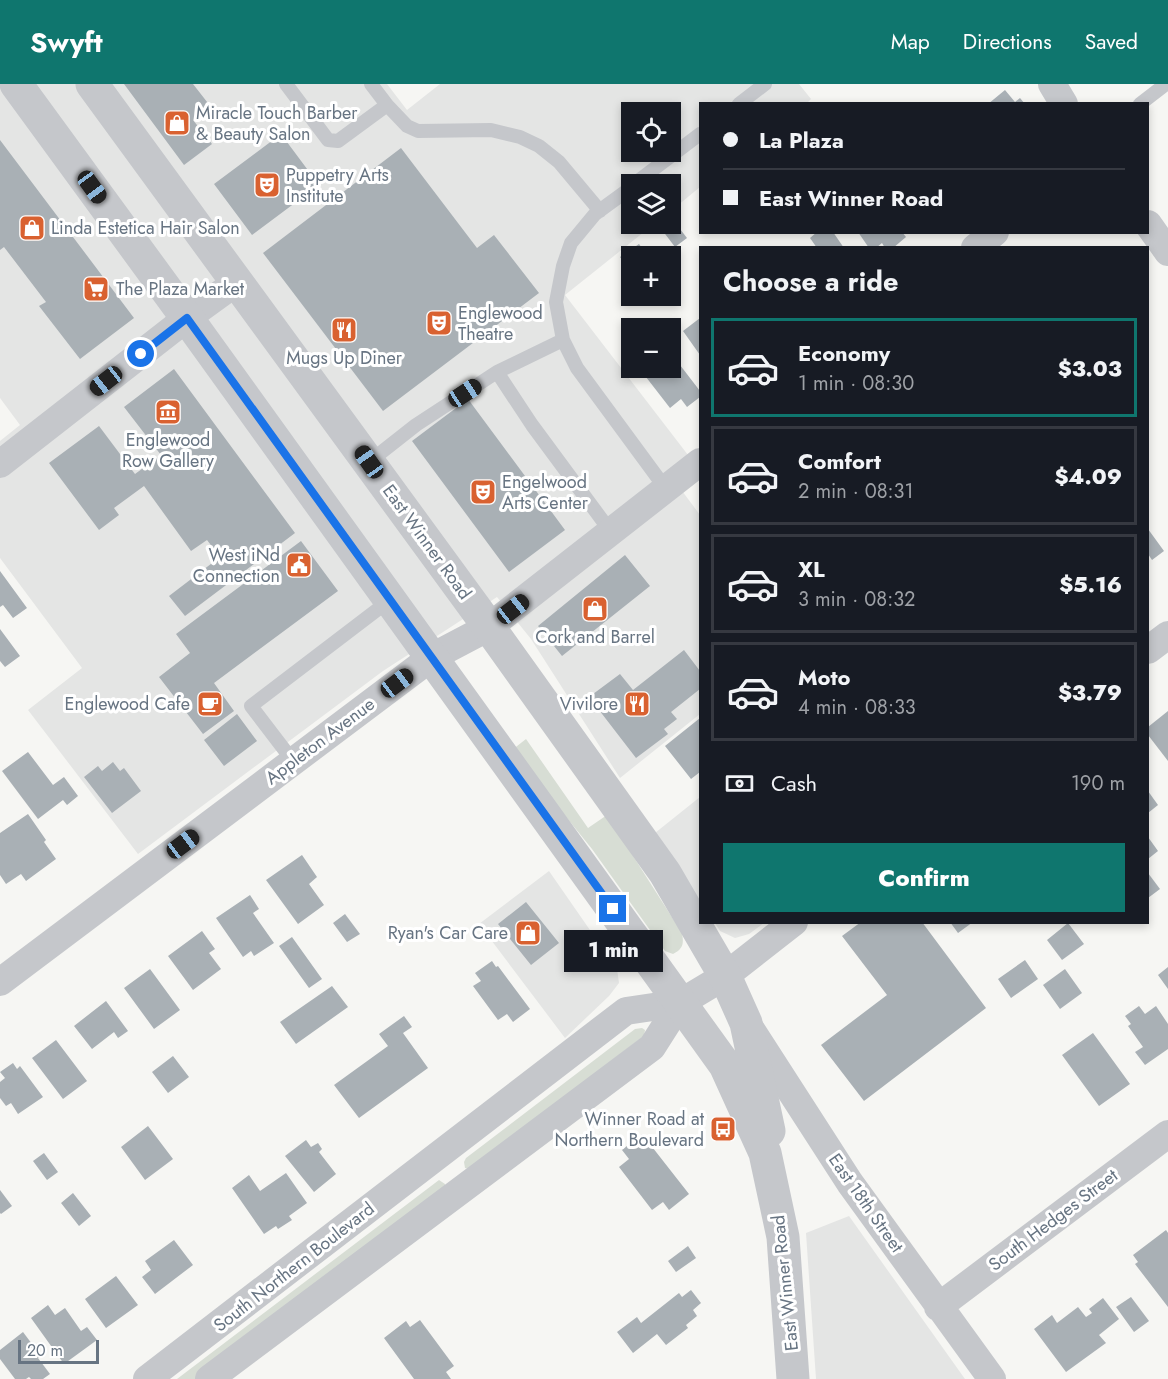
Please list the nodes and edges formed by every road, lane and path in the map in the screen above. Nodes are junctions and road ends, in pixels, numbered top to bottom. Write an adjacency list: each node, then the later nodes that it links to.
1 (16, 84): 21 (street, East Winner Road)
2 (92, 84): 20 (street, East Winner Road)
3 (286, 84): 11 (lane)
4 (371, 84): 11 (lane)
5 (765, 84): 8 (lane)
6 (1052, 84): 9 (street)
7 (1166, 84): 10 (lane)
8 (742, 102)
9 (1063, 102)
10 (1143, 102)
11 (387, 105): 15 (lane)
12 (699, 135): 13 (lane)
13 (648, 174)
14 (621, 195): 15 (lane)
15 (600, 211): 22 (lane)
16 (1149, 225): 19 (street)
17 (992, 234): 18 (street)
18 (978, 246)
19 (1168, 252)
20 (238, 281): 21 (street); 24 (street, East Winner Road)
21 (187, 318): 26 (street); 29 (street, East Winner Road)
22 (563, 340): 23 (lane); 27 (lane)
23 (498, 372): 24 (lane); 28 (lane)
24 (369, 462): 30 (street, East Winner Road)
25 (699, 463): 27 (street, Appleton Avenue)
26 (0, 464)
27 (666, 489): 28 (street, Appleton Avenue)
28 (610, 532): 30 (street, Appleton Avenue)
29 (390, 600): 33 (street, East Winner Road); 34 (lane)
30 (489, 627): 33 (street, Appleton Avenue); 36 (street, East Winner Road)
31 (1168, 635): 32 (street)
32 (1149, 650)
33 (432, 657): 34 (street, Appleton Avenue); 38 (street, East Winner Road)
34 (293, 761): 37 (street, Appleton Avenue)
35 (791, 924): 36 (street, South Northern Boulevard)
36 (725, 976): 38 (street, South Northern Boulevard); 39 (street, East Winner Road)
37 (0, 982)
38 (680, 1003): 41 (street, East Winner Road); 42 (street, South Northern Boulevard); 43 (street, South Northern Boulevard)
39 (746, 1023): 41 (street, East Winner Road); 44 (street, East 18th Street)
40 (1168, 1134): 44 (street, South Hedges Street)
41 (765, 1153): 47 (street, East Winner Road)
42 (440, 1155): 43 (street); 45 (street, South Northern Boulevard)
43 (464, 1187): 46 (street, South Northern Boulevard)
44 (938, 1306): 48 (street, East 18th Street)
45 (147, 1379)
46 (209, 1379)
47 (793, 1379)
48 (992, 1379)

